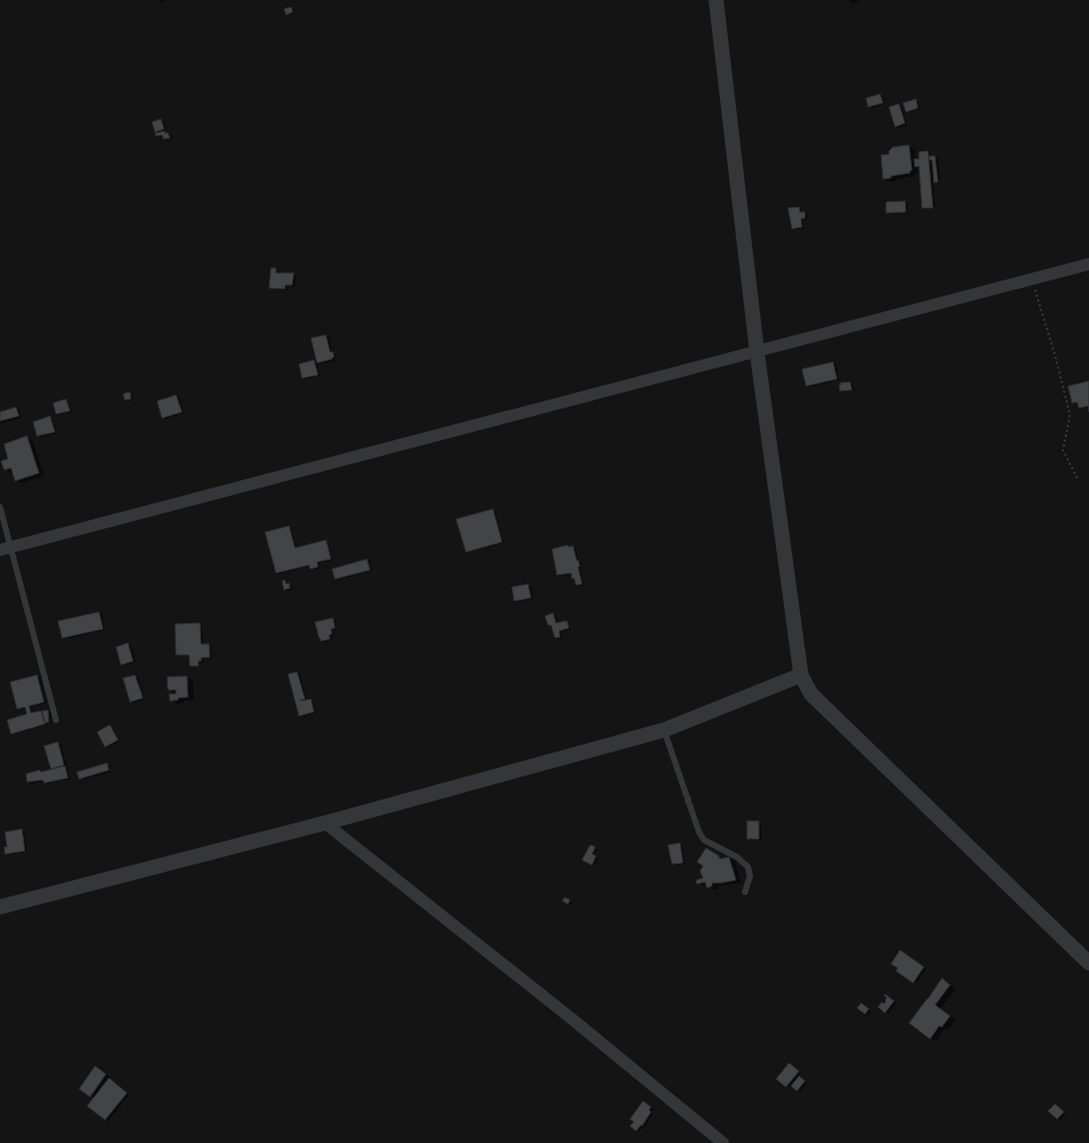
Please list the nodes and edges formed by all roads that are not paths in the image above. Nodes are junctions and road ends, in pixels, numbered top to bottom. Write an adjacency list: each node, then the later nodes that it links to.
1 (716, 0): 3 (street)
2 (1089, 264): 3 (street)
3 (757, 352): 5 (street); 6 (street)
4 (0, 507): 5 (lane)
5 (5, 548): 7 (lane)
6 (801, 675): 8 (street); 12 (street)
7 (56, 720)
8 (664, 730): 9 (street); 10 (lane)
9 (324, 823): 11 (street); 13 (street)
10 (745, 892)
11 (0, 906)
12 (1088, 961)
13 (723, 1143)

